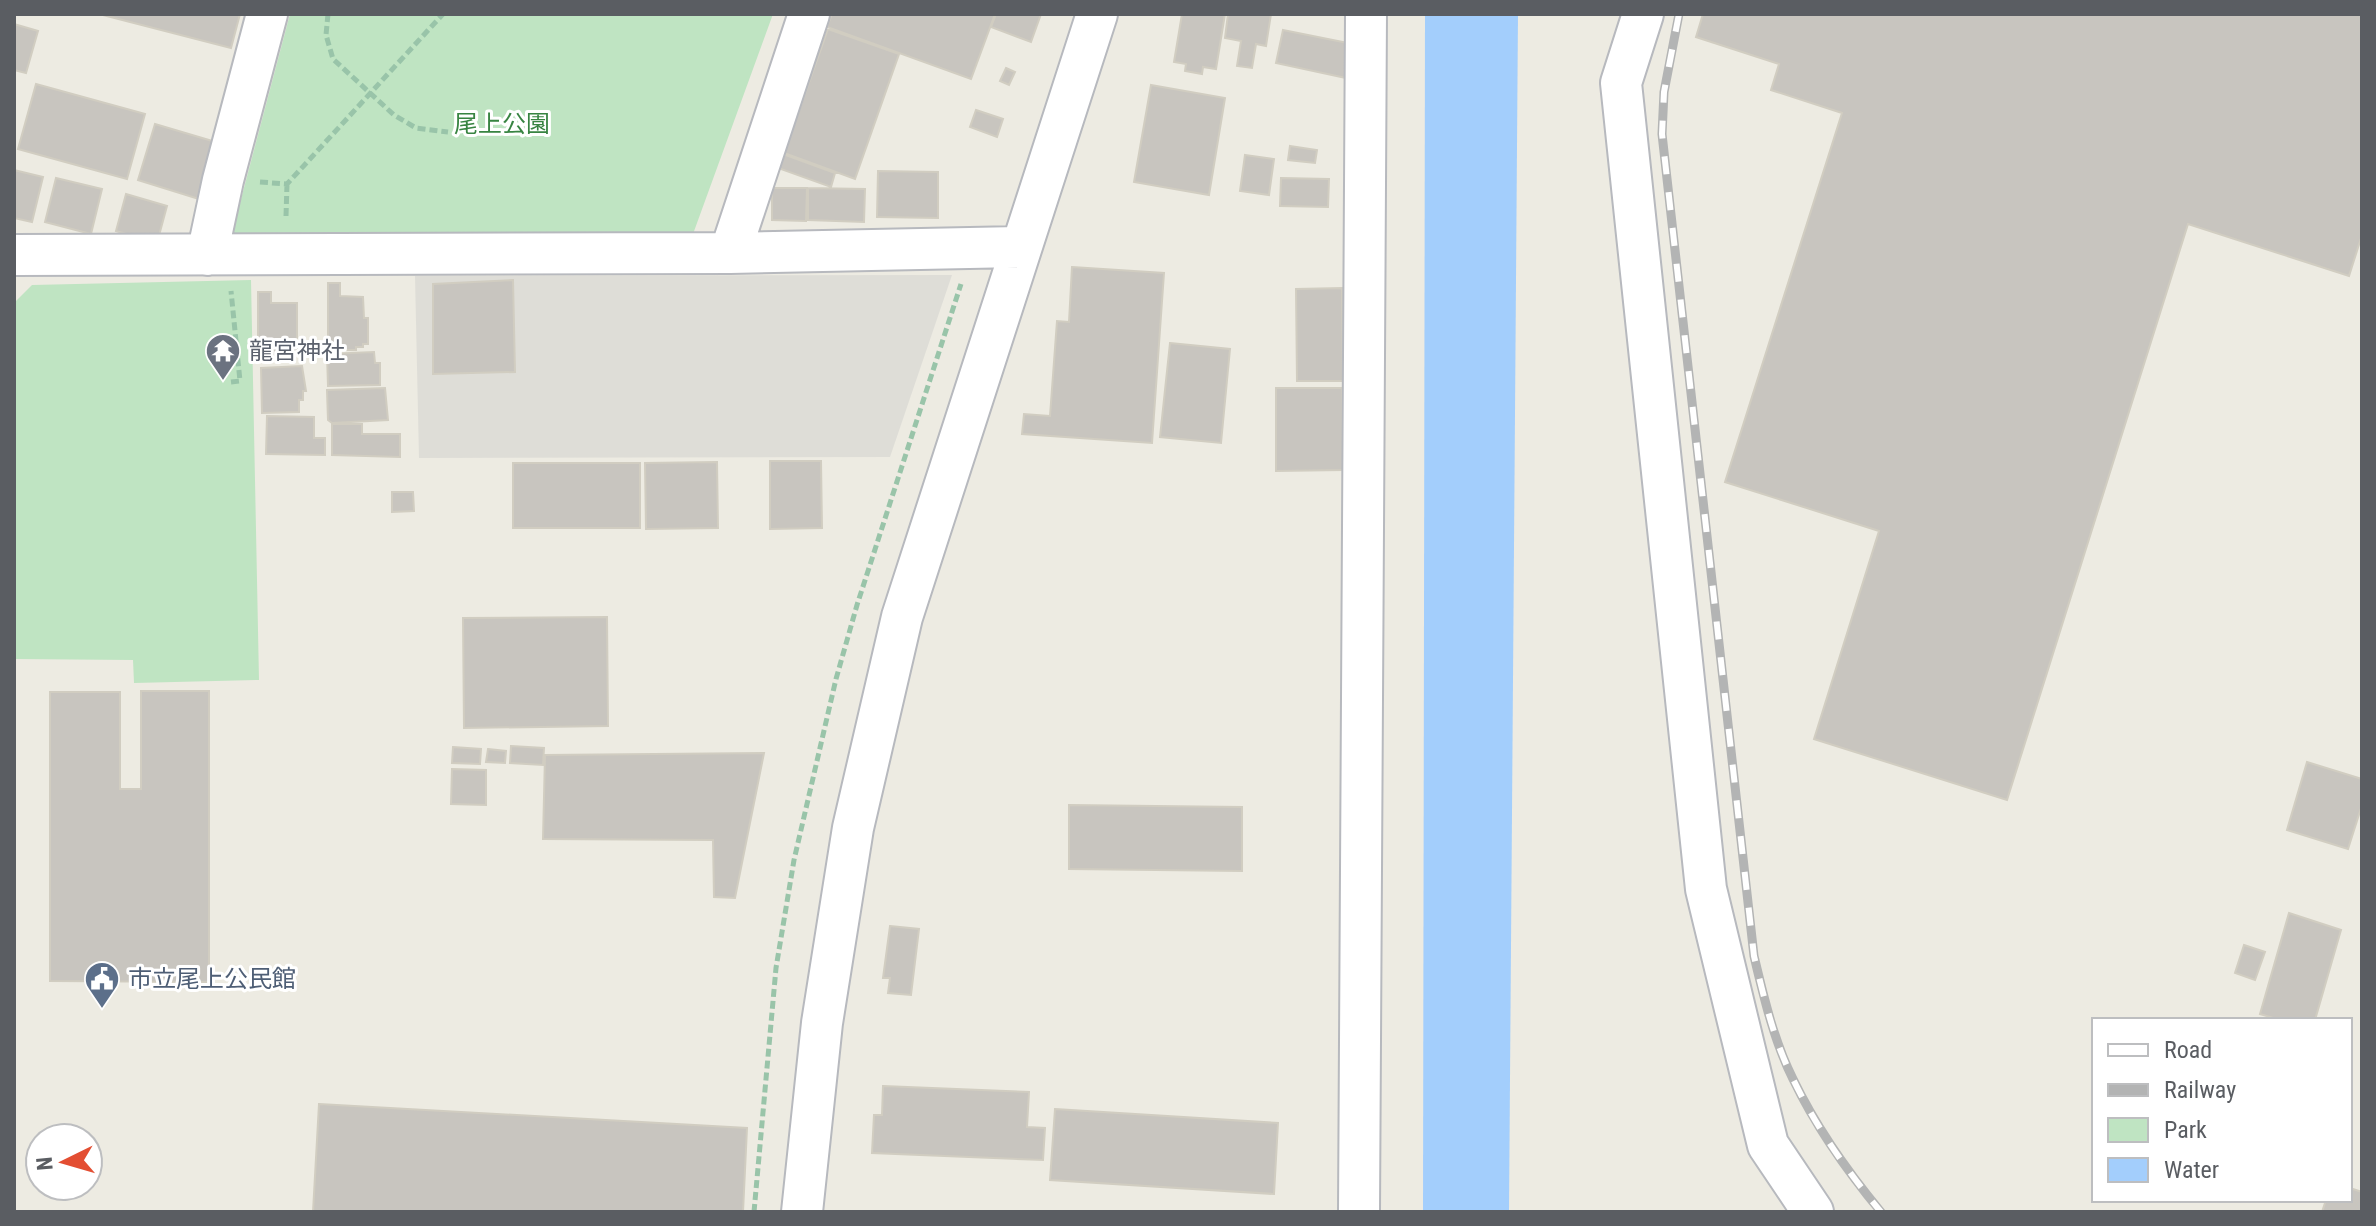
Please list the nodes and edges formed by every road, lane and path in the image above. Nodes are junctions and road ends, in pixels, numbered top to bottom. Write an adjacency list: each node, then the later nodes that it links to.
1 (267, 14): 10 (street)
2 (328, 14): 8 (path)
3 (443, 14): 8 (path)
4 (809, 14): 12 (street)
5 (1097, 14): 11 (street)
6 (1366, 14): 17 (street)
7 (1643, 14): 18 (street)
8 (371, 93): 9 (path); 10 (path)
9 (448, 132)
10 (223, 180): 14 (street)
11 (1020, 247): 12 (street); 16 (street)
12 (730, 253): 14 (street)
13 (14, 255): 14 (street)
14 (217, 255): 15 (path)
15 (231, 382)
16 (802, 1212)
17 (1359, 1212)
18 (1813, 1212)

